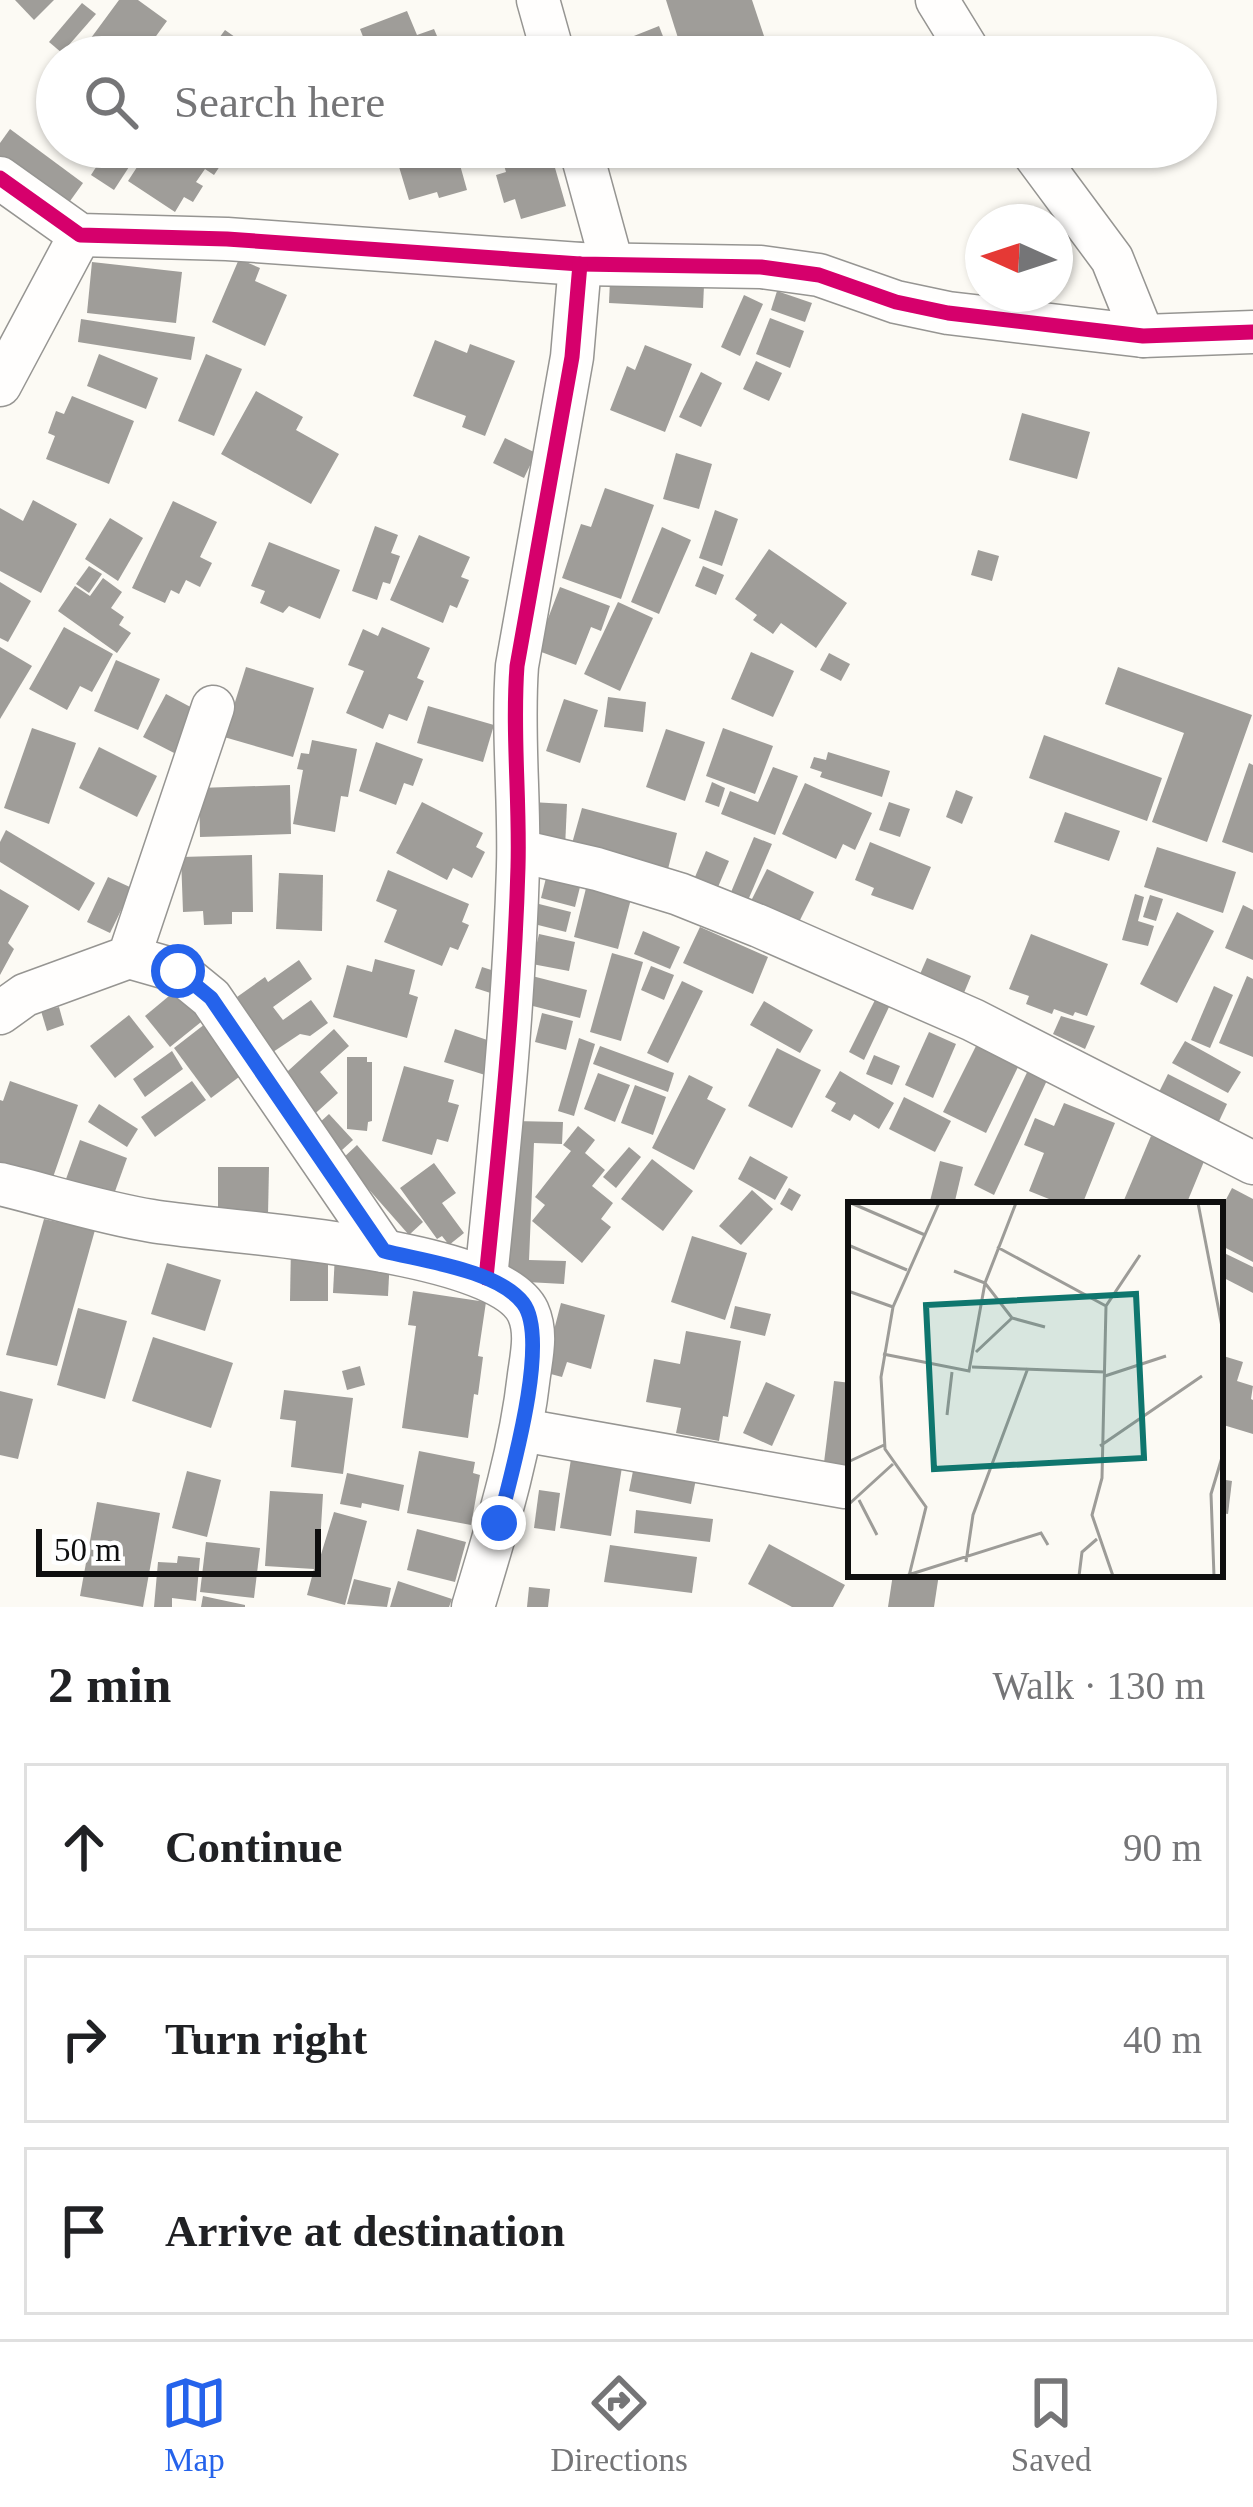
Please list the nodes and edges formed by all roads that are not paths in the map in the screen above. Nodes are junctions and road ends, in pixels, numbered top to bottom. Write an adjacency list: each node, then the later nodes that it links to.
1 (538, 0): 3 (street)
2 (937, 0): 4 (street)
3 (548, 36)
4 (959, 36)
5 (583, 168): 9 (street)
6 (1044, 168): 11 (street)
7 (0, 178): 8 (street)
8 (80, 235): 9 (street); 12 (street)
9 (596, 264): 11 (street); 14 (street)
10 (1253, 332): 11 (street)
11 (1143, 336)
12 (0, 385)
13 (213, 706): 15 (street)
14 (519, 851): 17 (street); 20 (street)
15 (129, 957): 16 (street); 19 (street)
16 (0, 1013)
17 (1253, 1163)
18 (0, 1184): 19 (street)
19 (384, 1251): 20 (street)
20 (486, 1278): 21 (street)
21 (523, 1430): 22 (street); 23 (street)
22 (845, 1487)
23 (473, 1607)

